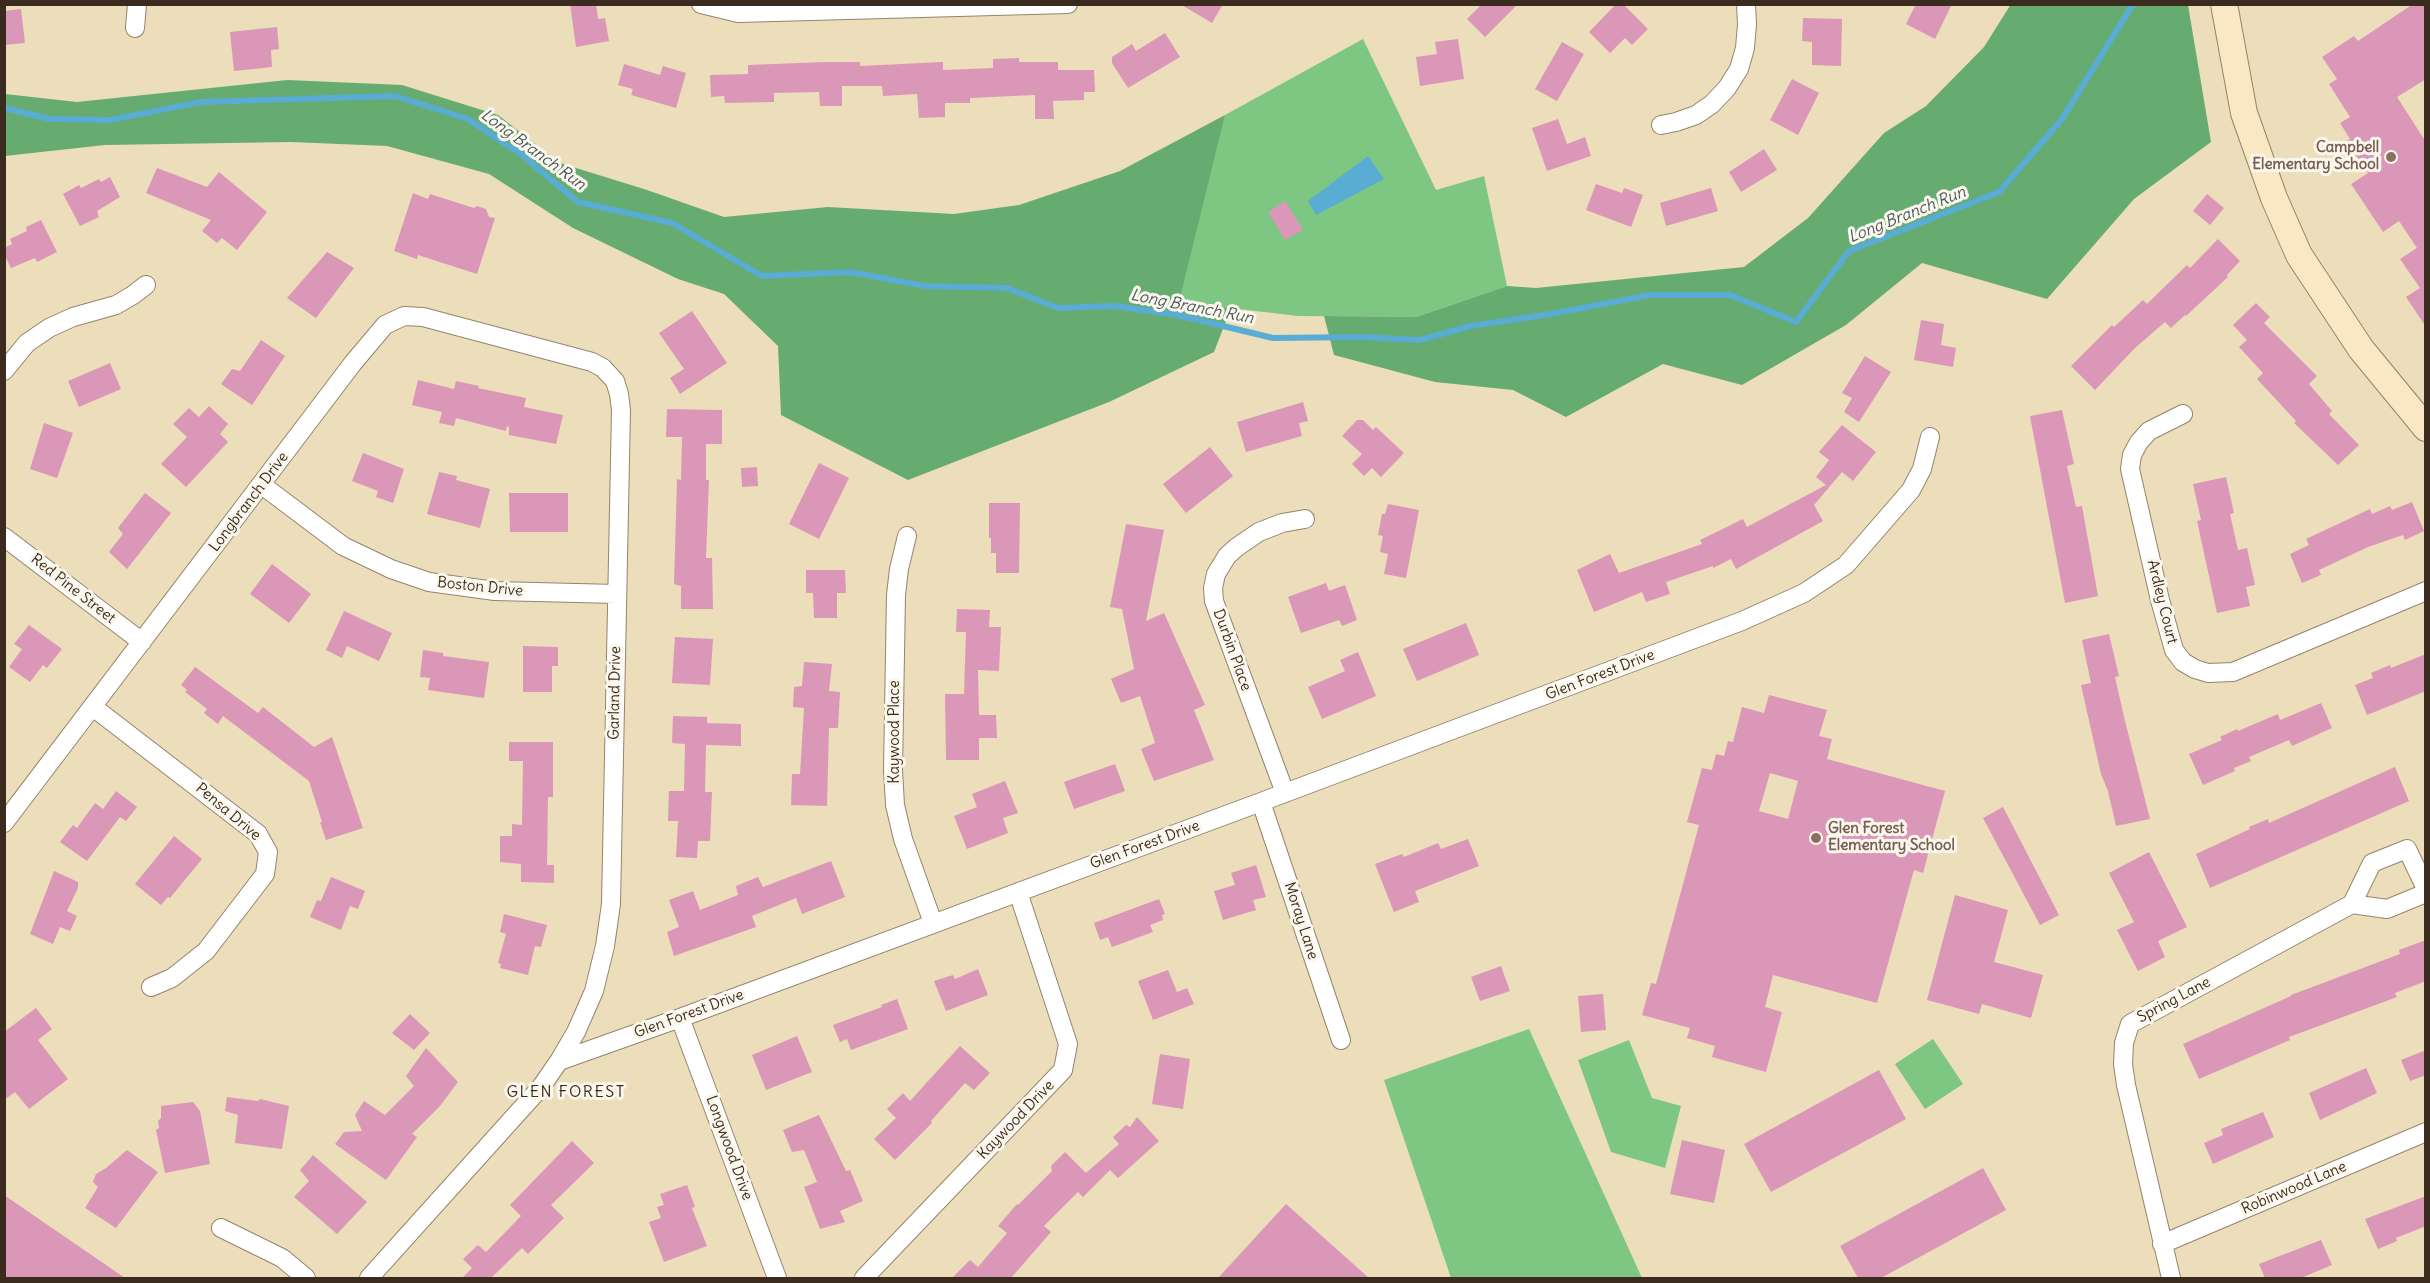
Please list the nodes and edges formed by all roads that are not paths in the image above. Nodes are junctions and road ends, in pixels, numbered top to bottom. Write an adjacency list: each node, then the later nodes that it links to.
1 (137, 4): 6 (street)
2 (701, 4): 3 (street)
3 (1068, 4)
4 (1746, 4): 7 (street)
5 (2224, 4): 12 (main road)
6 (135, 28)
7 (1661, 125)
8 (146, 285): 10 (street)
9 (558, 353): 14 (street, Longbranch Drive); 19 (street, Garland Drive)
10 (4, 371)
11 (2183, 414): 18 (street, Ardley Court)
12 (2426, 428)
13 (1930, 437): 22 (street, Glen Forest Drive)
14 (261, 485): 19 (street, Boston Drive); 20 (street, Longbranch Drive)
15 (1305, 519): 22 (street, Durbin Place)
16 (907, 536): 28 (street, Kaywood Place)
17 (4, 537): 20 (street, Red Pine Street)
18 (2426, 591)
19 (617, 594): 32 (street, Garland Drive)
20 (142, 642): 21 (street, Longbranch Drive)
21 (93, 707): 24 (street, Longbranch Drive); 29 (street, Pensa Drive)
22 (1285, 793): 23 (street, Glen Forest Drive)
23 (1261, 802): 26 (street, Glen Forest Drive); 31 (street, Moray Lane)
24 (4, 824)
25 (2426, 891): 27 (street); 27 (street)
26 (1018, 892): 28 (street, Glen Forest Drive); 39 (street, Kaywood Drive)
27 (2352, 904): 35 (street, Spring Lane)
28 (933, 923): 30 (street, Glen Forest Drive)
29 (151, 987)
30 (681, 1018): 32 (street, Glen Forest Drive); 38 (street, Longwood Drive)
31 (1341, 1040)
32 (559, 1061): 37 (street)
33 (2426, 1132): 35 (street, Robinwood Lane)
34 (221, 1228): 36 (street)
35 (2162, 1244): 40 (street, Spring Lane)
36 (306, 1278)
37 (369, 1278)
38 (777, 1278)
39 (864, 1278)
40 (2171, 1278)

